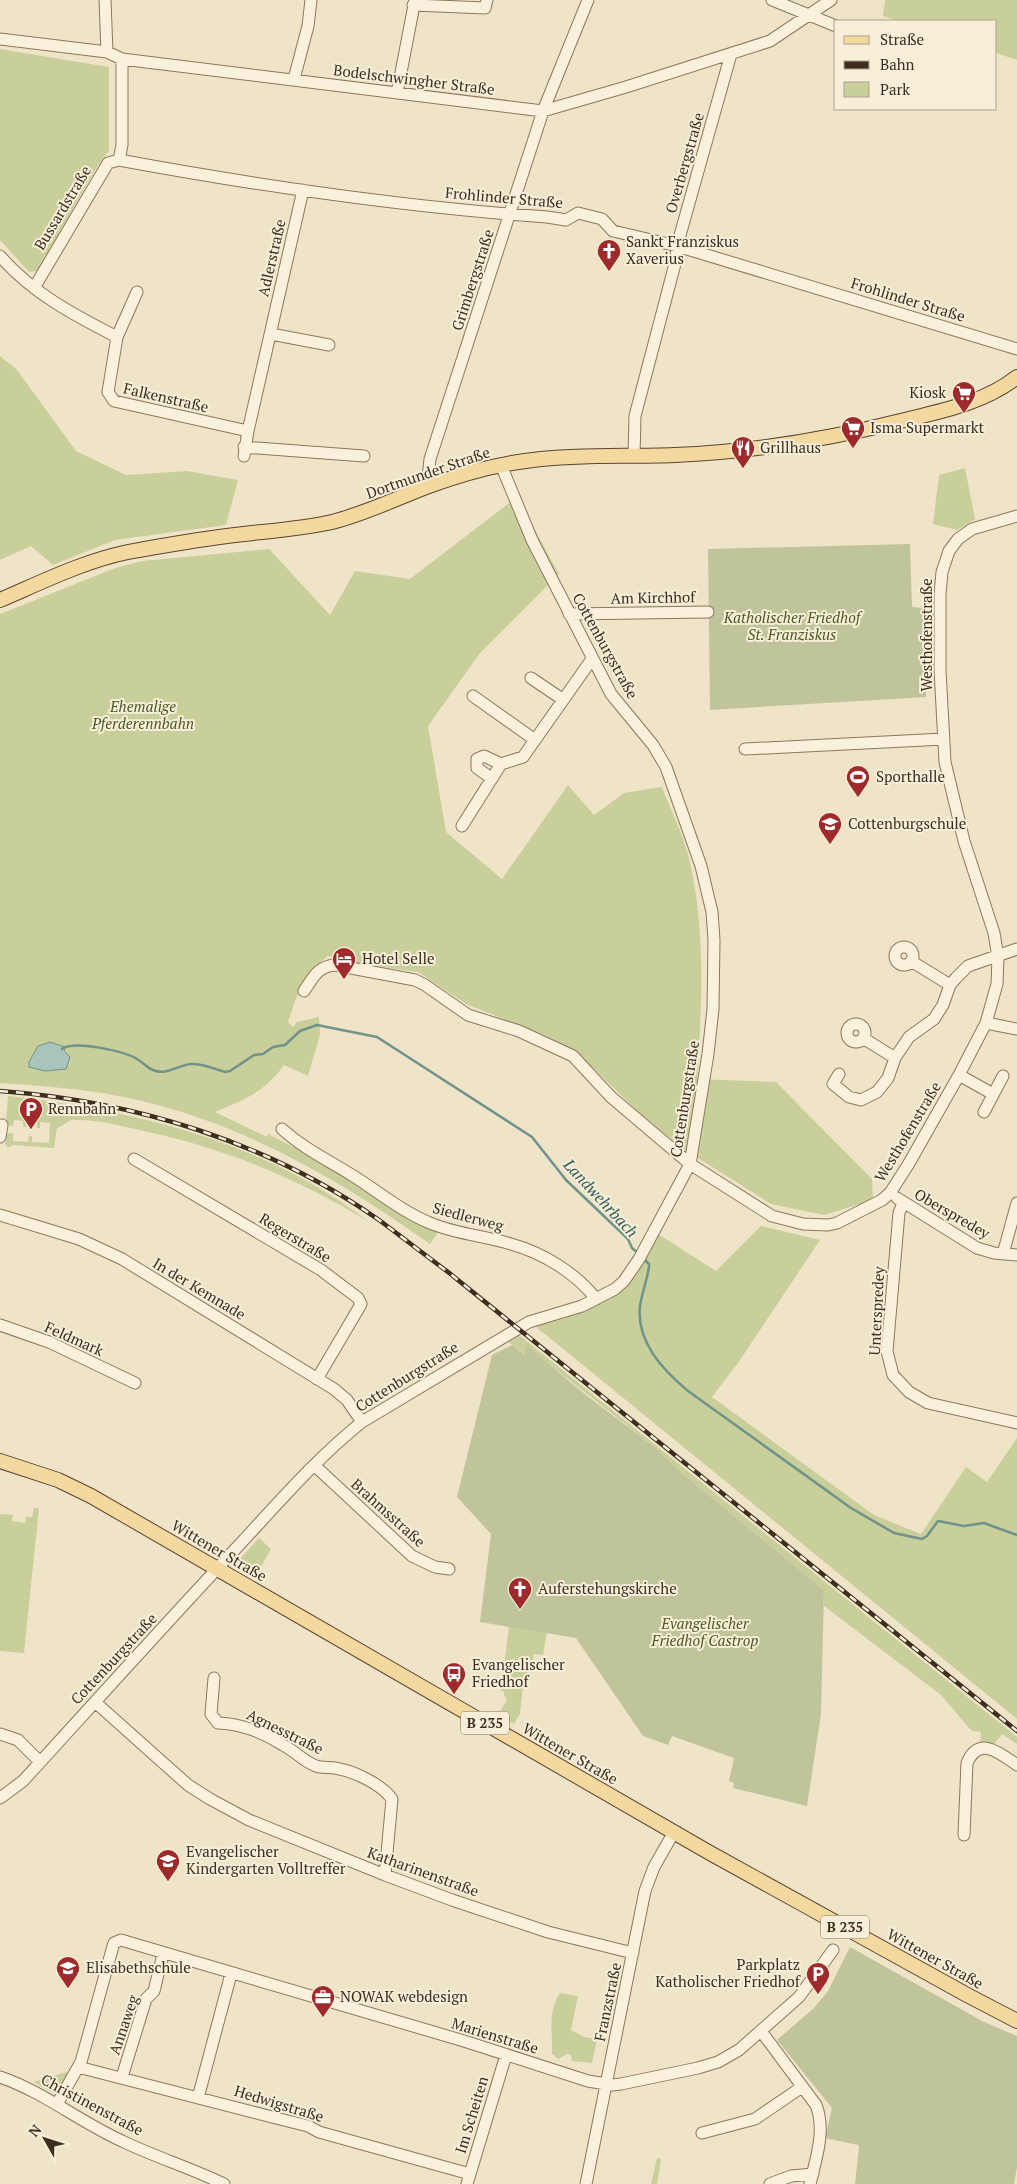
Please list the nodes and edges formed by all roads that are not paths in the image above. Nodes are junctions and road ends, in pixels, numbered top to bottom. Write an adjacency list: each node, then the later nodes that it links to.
1 (105, 0): 11 (street)
2 (311, 0): 14 (street)
3 (487, 0): 7 (street)
4 (588, 0): 16 (street, Grimbergstraße)
5 (772, 0): 8 (street)
6 (831, 0): 8 (street, Bodelschwingher Straße)
7 (414, 2): 15 (street)
8 (809, 15): 9 (street); 12 (street, Bodelschwingher Straße)
9 (834, 25)
10 (0, 39): 11 (street, Bodelschwingher Straße)
11 (107, 52): 13 (street, Bodelschwingher Straße)
12 (731, 54): 16 (street, Bodelschwingher Straße); 20 (street, Overbergstraße)
13 (122, 59): 14 (street, Bodelschwingher Straße); 17 (street)
14 (294, 80): 15 (street, Bodelschwingher Straße)
15 (397, 93): 16 (street, Bodelschwingher Straße)
16 (543, 111): 19 (street, Grimbergstraße)
17 (119, 160): 18 (street, Frohlinder Straße); 22 (street, Bussardstraße)
18 (303, 190): 19 (street, Frohlinder Straße); 24 (street, Adlerstraße)
19 (510, 214): 20 (street, Frohlinder Straße); 33 (street, Grimbergstraße)
20 (677, 246): 27 (street, Frohlinder Straße); 31 (street, Overbergstraße)
21 (0, 256): 22 (street)
22 (34, 288): 25 (street)
23 (137, 292): 25 (street, Falkenstraße)
24 (271, 334): 26 (street); 29 (street, Adlerstraße)
25 (118, 337): 29 (street, Falkenstraße)
26 (329, 345)
27 (1017, 349)
28 (1017, 377): 31 (main road, Dortmunder Straße)
29 (248, 431): 30 (street, Adlerstraße)
30 (364, 456)
31 (634, 456): 32 (main road, Dortmunder Straße)
32 (501, 465): 33 (main road, Dortmunder Straße); 37 (street, Cottenburgstraße)
33 (427, 487): 35 (main road, Dortmunder Straße)
34 (1017, 516): 42 (street, Westhofenstraße)
35 (0, 600)
36 (708, 612): 37 (street, Am Kirchhof)
37 (569, 614): 38 (street, Cottenburgstraße)
38 (592, 659): 41 (street); 64 (street, Cottenburgstraße)
39 (531, 678): 41 (street)
40 (473, 696): 43 (street)
41 (562, 699): 43 (street)
42 (944, 739): 44 (street); 49 (street, Westhofenstraße)
43 (535, 740): 45 (street)
44 (745, 749)
45 (500, 764): 46 (street); 46 (street)
46 (491, 778): 47 (street)
47 (462, 826)
48 (1017, 949): 49 (street)
49 (998, 957): 51 (street); 53 (street, Westhofenstraße)
50 (911, 961): 51 (street)
51 (950, 985): 56 (street)
52 (304, 991): 64 (street, Westhofenstraße)
53 (986, 1022): 54 (street); 58 (street, Westhofenstraße)
54 (1017, 1029)
55 (863, 1038): 56 (street)
56 (895, 1058): 57 (street)
57 (839, 1074)
58 (959, 1075): 60 (street, Westhofenstraße); 65 (street, Westhofenstraße)
59 (1004, 1076): 60 (street)
60 (994, 1094): 61 (street)
61 (984, 1112)
62 (282, 1130): 71 (street, Siedlerweg)
63 (134, 1159): 73 (street, Regerstraße)
64 (690, 1164): 65 (street, Westhofenstraße); 71 (street, Cottenburgstraße)
65 (890, 1193): 66 (street, Oberspredey)
66 (903, 1203): 69 (street, Oberspredey); 76 (street, Unterspredey)
67 (1017, 1203): 69 (street, Oberspredey)
68 (0, 1215): 73 (street, In der Kemnade)
69 (1002, 1254): 70 (street, Oberspredey)
70 (1017, 1255)
71 (596, 1299): 75 (street, Cottenburgstraße)
72 (0, 1325): 74 (street, Feldmark)
73 (317, 1378): 75 (street, In der Kemnade)
74 (135, 1384)
75 (362, 1422): 78 (street, Cottenburgstraße)
76 (1017, 1423)
77 (0, 1461): 79 (main road, Wittener Straße / B 235)
78 (314, 1465): 79 (street, Cottenburgstraße); 80 (street, Brahmsstraße)
79 (217, 1568): 82 (street, Cottenburgstraße); 87 (main road, Wittener Straße / B 235)
80 (449, 1569)
81 (214, 1678): 89 (street, Agnesstraße)
82 (96, 1702): 84 (street, Cottenburgstraße); 89 (street, Katharinenstraße)
83 (0, 1734): 84 (street)
84 (40, 1762): 86 (street, Cottenburgstraße)
85 (1017, 1765): 88 (street)
86 (0, 1798)
87 (674, 1832): 91 (street, Franzstraße); 94 (main road, Wittener Straße / B 235)
88 (964, 1835)
89 (385, 1875): 91 (street, Katharinenstraße)
90 (833, 1950): 95 (street, Marienstraße)
91 (633, 1953): 100 (street, Franzstraße)
92 (163, 1954): 93 (street, Marienstraße); 97 (street, Marienstraße); 98 (street, Annaweg)
93 (231, 1974): 96 (street, Marienstraße); 102 (street)
94 (1017, 2020)
95 (761, 2031): 100 (street, Marienstraße); 101 (street)
96 (506, 2055): 100 (street, Marienstraße); 106 (street, Im Scheiten)
97 (78, 2067): 98 (street, Hedwigstraße); 103 (street)
98 (122, 2078): 102 (street, Hedwigstraße)
99 (1, 2081): 103 (street, Christinenstraße)
100 (606, 2084): 109 (street, Franzstraße)
101 (802, 2087): 104 (street); 107 (street)
102 (198, 2098): 106 (street, Hedwigstraße)
103 (56, 2104): 105 (street, Christinenstraße)
104 (702, 2134)
105 (200, 2179): 108 (street, Christinenstraße)
106 (469, 2179)
107 (812, 2179): 110 (street)
108 (224, 2184)
109 (586, 2184)
110 (770, 2184)

